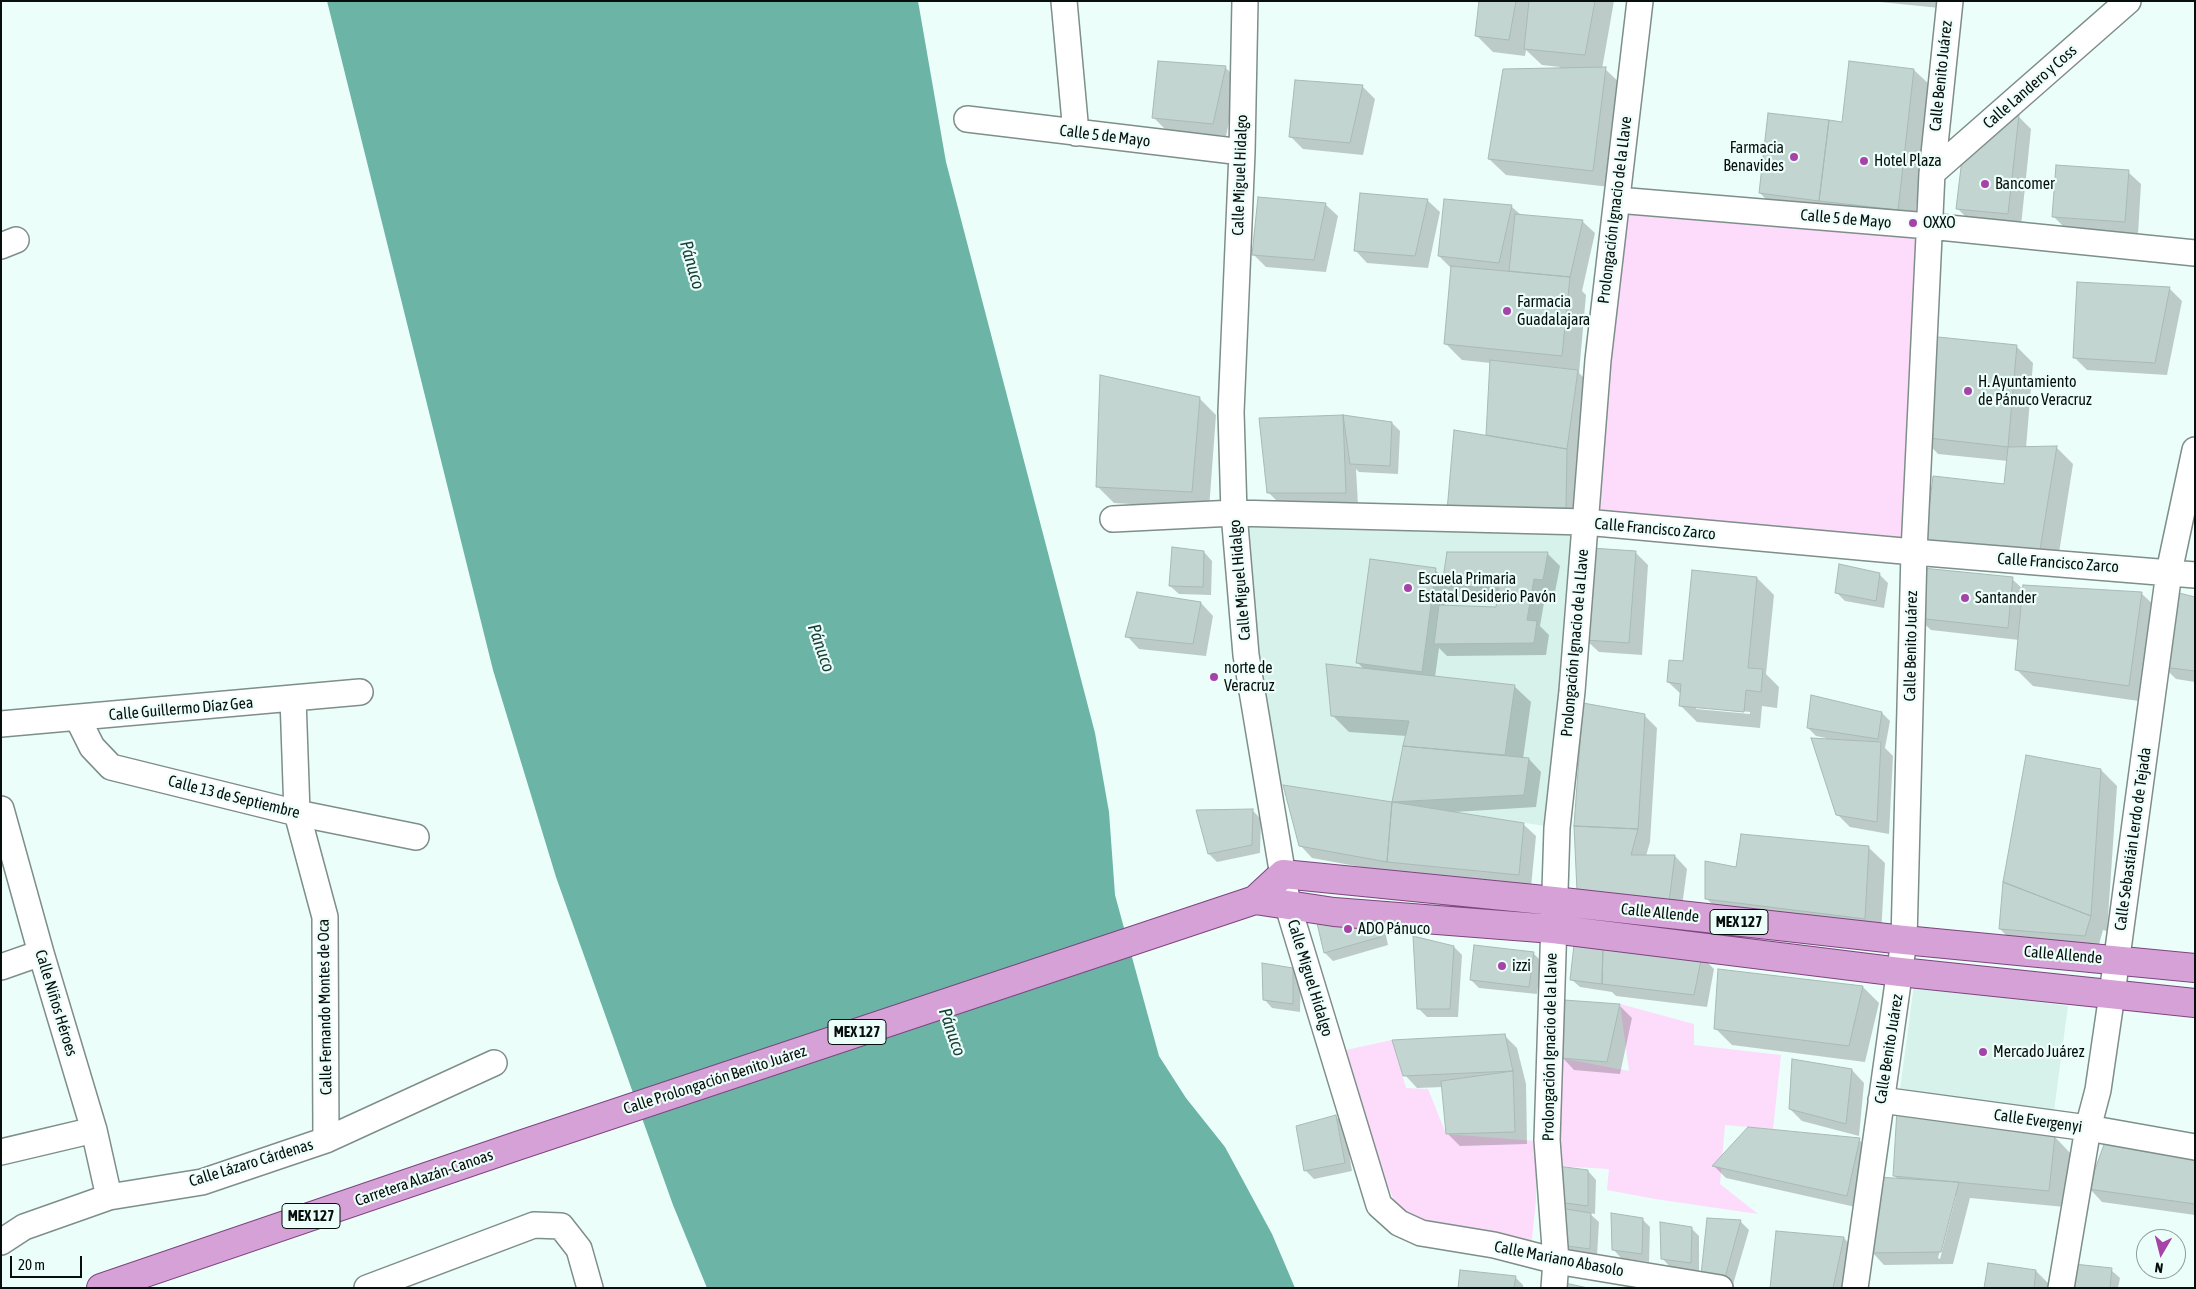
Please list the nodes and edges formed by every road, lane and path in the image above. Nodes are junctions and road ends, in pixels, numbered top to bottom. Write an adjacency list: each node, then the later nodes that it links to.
1 (1064, 1): 7 (street)
2 (1245, 1): 8 (street, Calle Miguel Hidalgo)
3 (1640, 1): 10 (street, Prolongación Ignacio de la Llave)
4 (1950, 1): 9 (street, Calle Benito Juárez)
5 (2128, 1): 9 (street, Calle Landero y Coss)
6 (967, 120): 7 (street, Calle 5 de Mayo)
7 (1076, 133): 8 (street, Calle 5 de Mayo)
8 (1242, 152): 14 (street, Calle Miguel Hidalgo)
9 (1932, 173): 11 (street, Calle Benito Juárez)
10 (1617, 200): 11 (street, Calle 5 de Mayo); 16 (street, Prolongación Ignacio de la Llave)
11 (1929, 226): 12 (street, Calle 5 de Mayo); 17 (street, Calle Benito Juárez)
12 (2195, 253)
13 (2195, 450): 18 (street, Calle Sebastián Lerdo de Tejada)
14 (1234, 513): 15 (street, Calle Francisco Zarco); 16 (street, Calle Francisco Zarco); 27 (street, Calle Miguel Hidalgo)
15 (1113, 519)
16 (1585, 522): 17 (street, Calle Francisco Zarco); 29 (street, Prolongación Ignacio de la Llave)
17 (1914, 552): 18 (street, Calle Francisco Zarco); 33 (street, Calle Benito Juárez)
18 (2170, 572): 19 (street, Calle Francisco Zarco); 35 (street, Calle Sebastián Lerdo de Tejada)
19 (2195, 575)
20 (360, 692): 21 (street, Calle Guillermo Díaz Gea)
21 (293, 698): 22 (street, Calle Guillermo Díaz Gea); 25 (street, Calle Fernando Montes de Oca)
22 (78, 719): 23 (street, Calle Guillermo Díaz Gea); 25 (street, Calle 13 de Septiembre)
23 (1, 724)
24 (1, 809): 34 (street, Calle Niños Héroes)
25 (296, 813): 26 (street, Calle 13 de Septiembre); 45 (street, Calle Fernando Montes de Oca)
26 (416, 837)
27 (1283, 874): 28 (main road, Calle Allende / MEX 127); 29 (main road, Calle Allende / MEX 127); 30 (street, Calle Miguel Hidalgo)
28 (1255, 900): 30 (main road, Calle Allende / MEX 127); 31 (main road, Calle Allende / MEX 127)
29 (1554, 901): 32 (street, Prolongación Ignacio de la Llave); 33 (main road, Calle Allende / MEX 127)
30 (1288, 906): 32 (main road, Calle Allende / MEX 127); 50 (street, Calle Miguel Hidalgo)
31 (1194, 919): 46 (main road, Calle Prolongación Benito Juárez / MEX 127)
32 (1553, 929): 38 (main road, Calle Allende / MEX 127); 52 (street, Prolongación Ignacio de la Llave)
33 (1904, 940): 35 (main road, Calle Allende / MEX 127); 38 (street, Calle Benito Juárez)
34 (41, 953): 36 (street); 44 (street, Calle Niños Héroes)
35 (2117, 960): 37 (main road, Calle Allende / MEX 127); 39 (street, Calle Sebastián Lerdo de Tejada)
36 (1, 967)
37 (2195, 968)
38 (1900, 972): 39 (main road, Calle Allende / MEX 127); 42 (street, Calle Benito Juárez)
39 (2112, 994): 40 (main road, Calle Allende / MEX 127); 43 (street, Calle Sebastián Lerdo de Tejada)
40 (2195, 1003)
41 (494, 1062): 45 (street, Calle Lázaro Cárdenas)
42 (1881, 1100): 43 (street, Calle Evergenyi); 58 (street, Calle Benito Juárez)
43 (2088, 1128): 47 (street, Calle Evergenyi); 59 (street, Calle Sebastián Lerdo de Tejada)
44 (94, 1130): 48 (street); 49 (street, Calle Niños Héroes)
45 (326, 1140): 49 (street, Calle Lázaro Cárdenas)
46 (520, 1145): 54 (main road, Carretera Alazán-Canoas / MEX 127)
47 (2195, 1147)
48 (1, 1152)
49 (110, 1197): 51 (street, Calle Lázaro Cárdenas)
50 (1399, 1223): 52 (street, Calle Mariano Abasolo)
51 (1, 1242)
52 (1556, 1261): 56 (street, Prolongación Ignacio de la Llave); 57 (street, Calle Mariano Abasolo)
53 (381, 1285): 55 (street)
54 (101, 1288)
55 (590, 1288)
56 (1554, 1288)
57 (1720, 1288)
58 (1855, 1288)
59 (2061, 1288)

